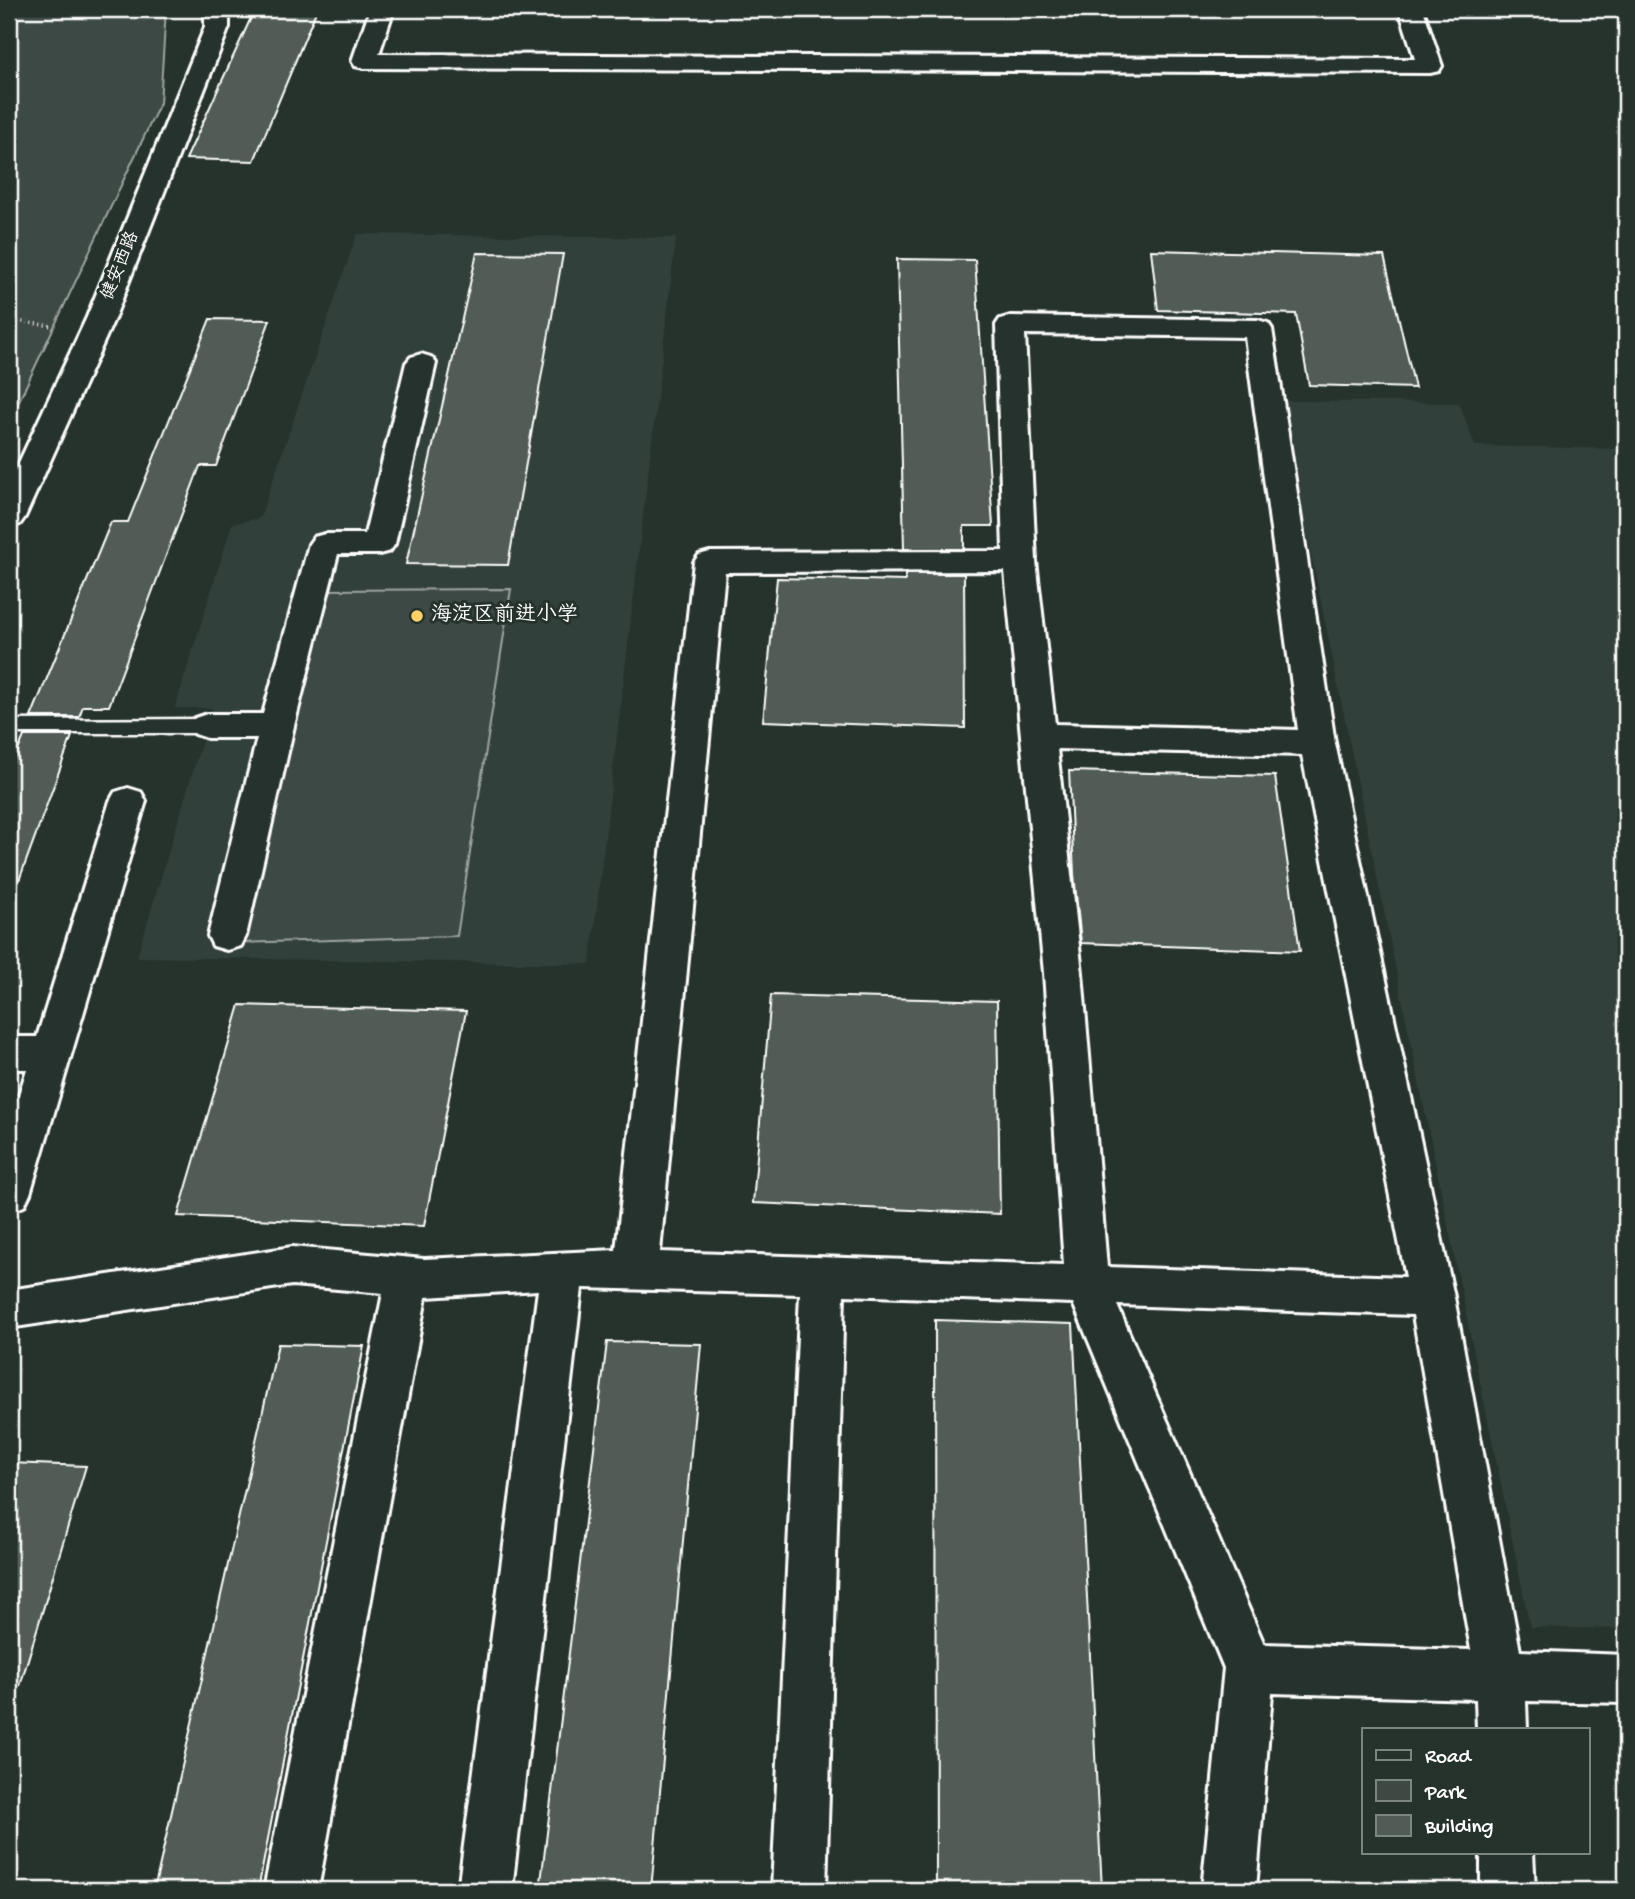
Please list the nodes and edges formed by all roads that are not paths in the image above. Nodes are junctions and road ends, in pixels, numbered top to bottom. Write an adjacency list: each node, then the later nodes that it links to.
1 (217, 9): 5 (street, 健安西路)
2 (382, 9): 3 (street)
3 (1410, 9)
4 (421, 363): 8 (street)
5 (9, 517)
6 (1020, 561): 10 (street); 11 (street); 18 (street)
7 (207, 726): 8 (street); 9 (lane)
8 (277, 726): 13 (street)
9 (9, 727)
10 (1039, 736): 11 (street); 21 (street)
11 (1317, 743): 22 (street)
12 (128, 801): 15 (street)
13 (227, 936)
14 (9, 1053): 15 (street)
15 (51, 1053): 16 (street)
16 (9, 1194)
17 (562, 1270): 18 (street); 19 (street); 30 (street)
18 (636, 1270): 20 (street)
19 (408, 1276): 23 (street); 29 (street)
20 (823, 1276): 21 (street); 31 (street)
21 (1087, 1285): 22 (street); 24 (street)
22 (1432, 1297): 25 (street)
23 (9, 1309)
24 (1249, 1668): 25 (street); 32 (street)
25 (1500, 1676): 26 (street); 27 (street)
26 (1626, 1679)
27 (1502, 1728)
28 (1507, 1854): 33 (street)
29 (291, 1890)
30 (485, 1890)
31 (799, 1890)
32 (1229, 1890)
33 (1508, 1890)

